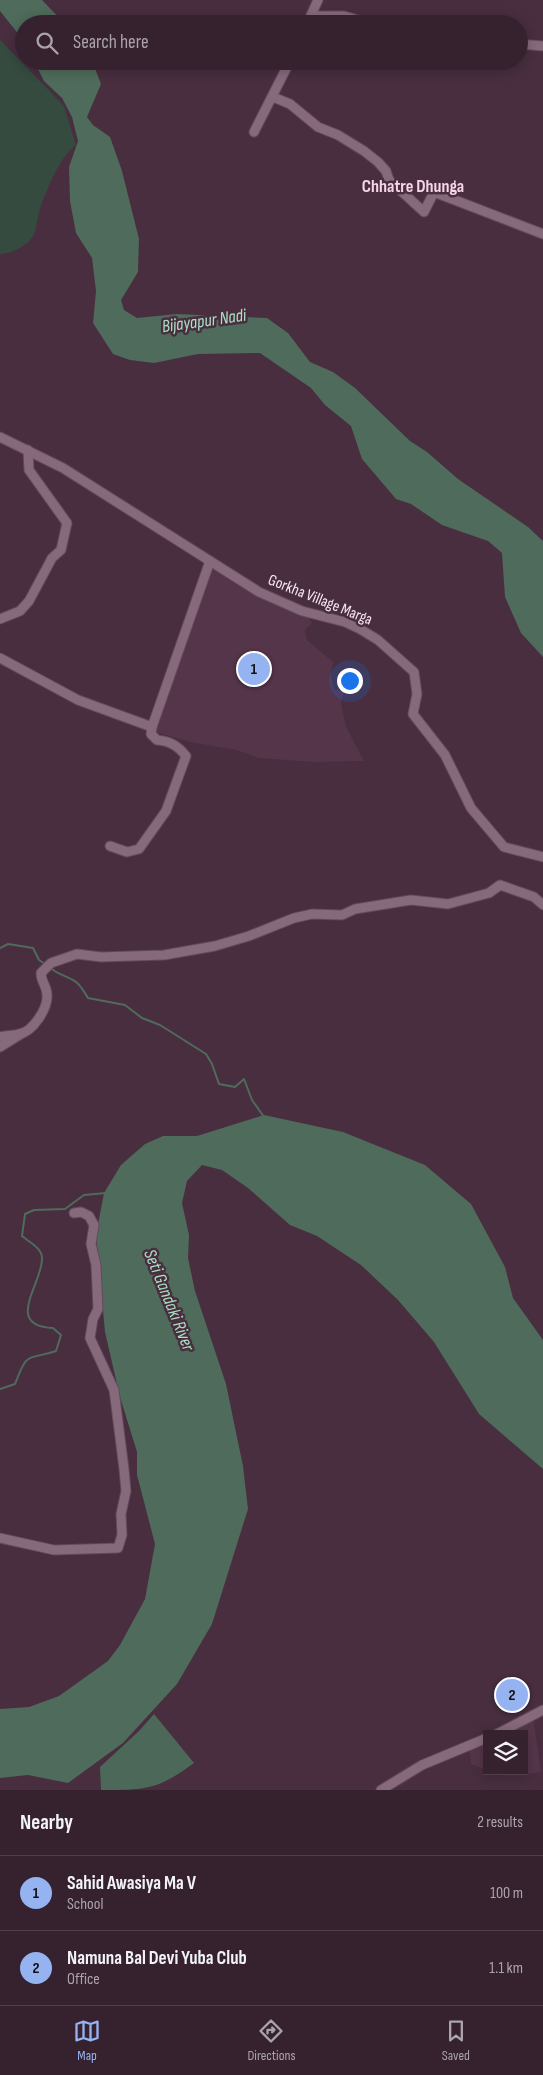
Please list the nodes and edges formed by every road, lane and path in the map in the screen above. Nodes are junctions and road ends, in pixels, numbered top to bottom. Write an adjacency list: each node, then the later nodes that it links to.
1 (318, 0): 2 (street)
2 (311, 15)
3 (528, 45): 4 (street)
4 (543, 46)
5 (286, 70): 6 (street)
6 (273, 96): 7 (street); 8 (street)
7 (254, 132)
8 (543, 234)
9 (0, 437): 10 (street, Gorkha Village Marga)
10 (28, 450): 11 (street, Gorkha Village Marga); 12 (street)
11 (210, 561): 14 (street); 16 (street, Gorkha Village Marga)
12 (0, 619)
13 (0, 658): 14 (street)
14 (152, 726): 15 (street)
15 (110, 846)
16 (543, 857)
17 (543, 905): 18 (street)
18 (21, 1034): 19 (street); 20 (street)
19 (0, 1037)
20 (0, 1047)
21 (74, 1213): 22 (street)
22 (0, 1538)
23 (543, 1710): 24 (street)
24 (505, 1730)
25 (483, 1740): 26 (street)
26 (381, 1790)

